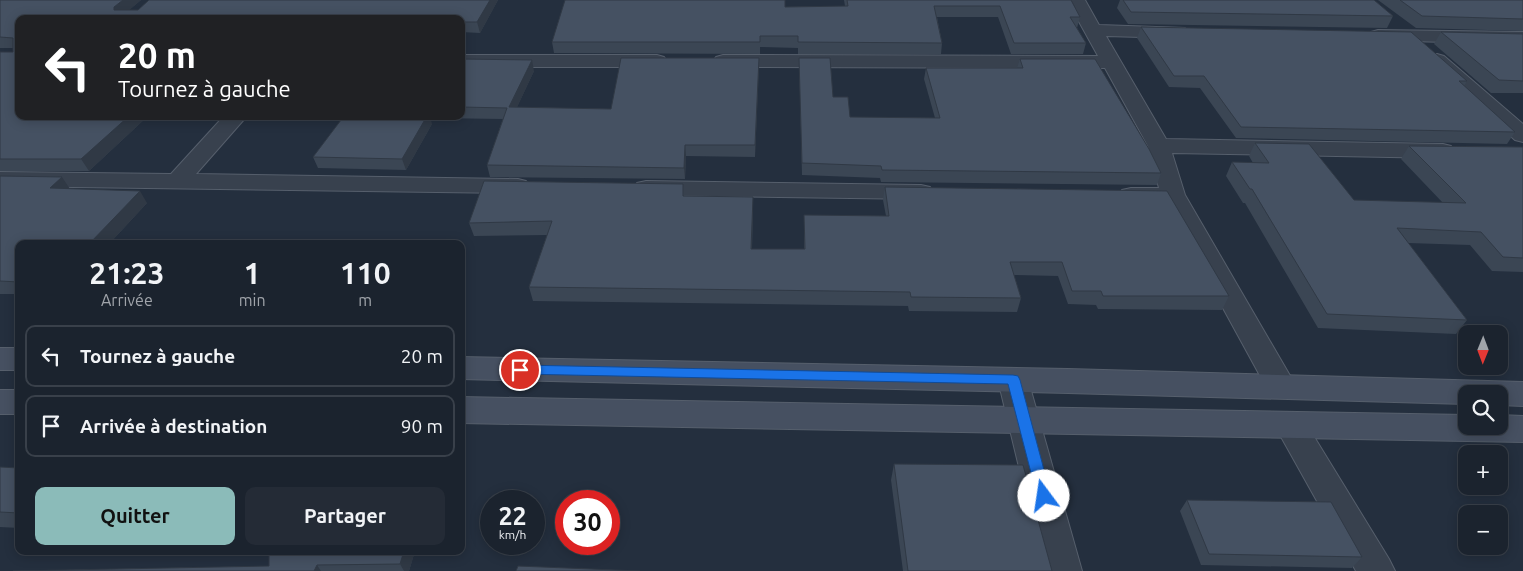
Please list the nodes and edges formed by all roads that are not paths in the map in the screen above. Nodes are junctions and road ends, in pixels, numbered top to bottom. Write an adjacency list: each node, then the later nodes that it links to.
1 (1076, 0): 3 (street)
2 (1388, 18): 6 (street)
3 (1094, 30): 4 (street); 11 (street)
4 (1193, 32)
5 (1361, 35): 6 (street)
6 (1411, 36): 7 (street); 14 (street)
7 (1523, 38)
8 (465, 60): 9 (street)
9 (678, 61)
10 (708, 61): 11 (street)
11 (1112, 62): 13 (street)
12 (232, 120): 17 (street)
13 (1159, 146): 15 (street); 22 (street)
14 (1520, 147)
15 (1464, 152)
16 (0, 180): 17 (street)
17 (177, 182): 18 (street)
18 (536, 187)
19 (626, 188): 20 (street)
20 (944, 192)
21 (1114, 195): 22 (street)
22 (1173, 195): 27 (street)
23 (0, 359): 24 (main road)
24 (15, 359)
25 (465, 368): 26 (main road)
26 (1013, 380): 27 (main road); 32 (street)
27 (1281, 386): 28 (main road)
28 (1523, 394)
29 (0, 402): 30 (main road)
30 (15, 402)
31 (465, 410): 32 (main road)
32 (1025, 420): 33 (main road); 35 (street)
33 (1291, 426): 34 (main road); 36 (street)
34 (1523, 429)
35 (1063, 571)
36 (1376, 571)

